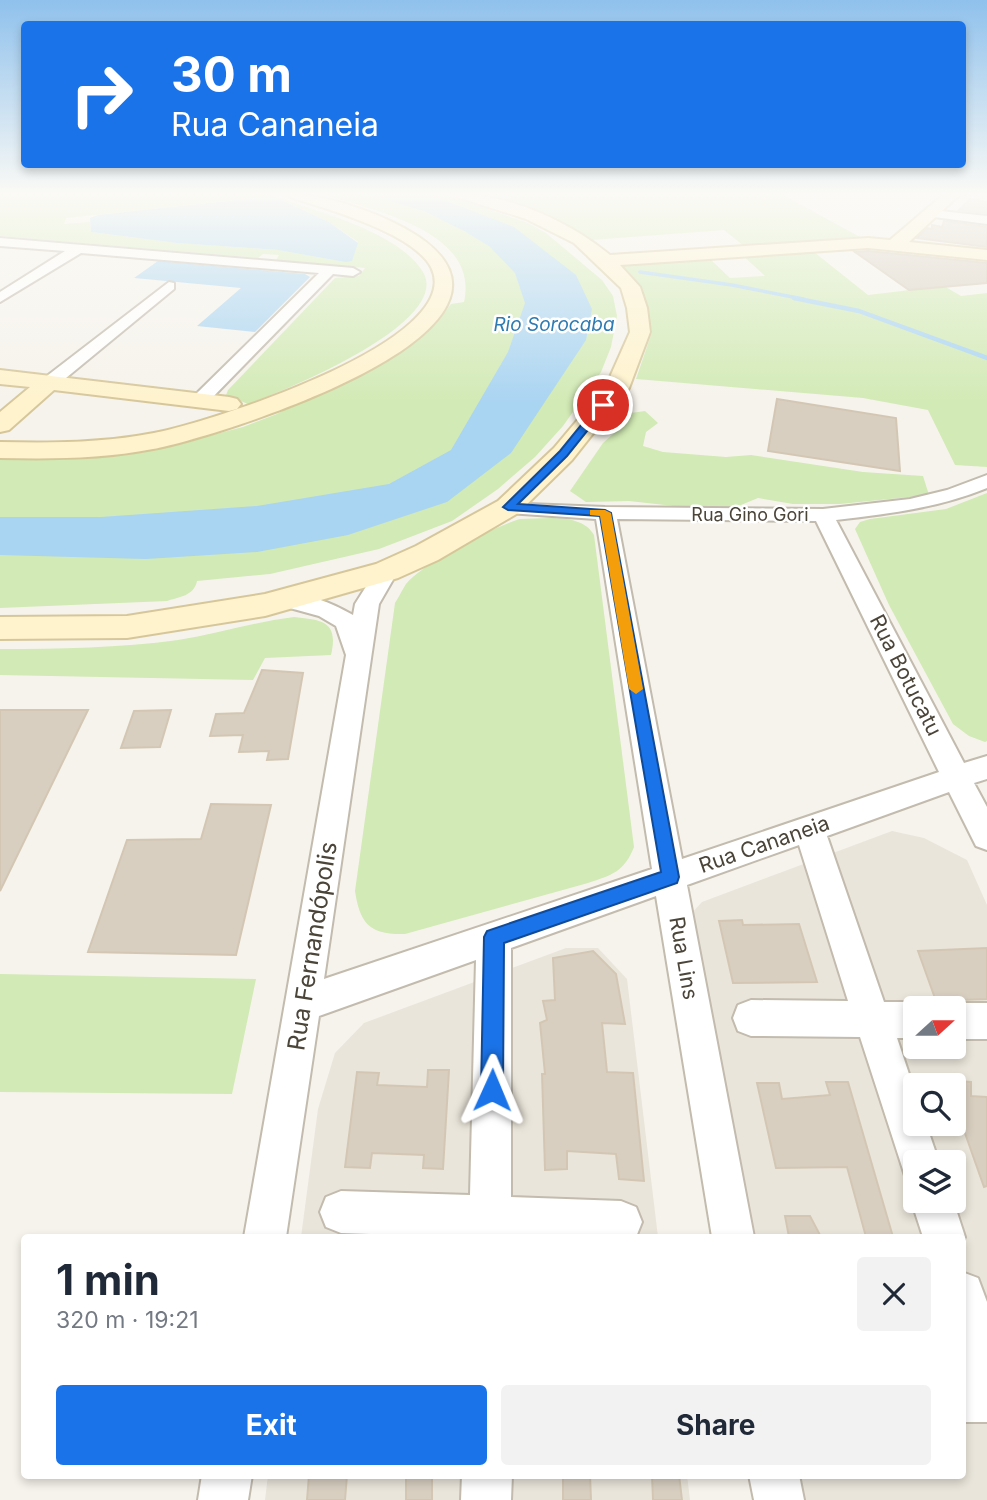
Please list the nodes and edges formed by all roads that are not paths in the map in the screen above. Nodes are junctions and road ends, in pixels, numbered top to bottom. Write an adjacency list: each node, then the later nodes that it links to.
1 (54, 264): 8 (street)
2 (249, 264): 5 (street)
3 (438, 264): 15 (main road)
4 (609, 264): 17 (main road)
5 (329, 271): 6 (street); 12 (street)
6 (353, 272)
7 (169, 286): 10 (street)
8 (0, 298)
9 (0, 377): 10 (main road)
10 (42, 389): 11 (main road); 12 (main road); 14 (main road)
11 (0, 392)
12 (200, 400): 13 (main road)
13 (229, 404)
14 (0, 425)
15 (0, 450)
16 (987, 481): 19 (street, Rua Gino Gori)
17 (508, 507): 18 (street, Rua Gino Gori); 20 (main road)
18 (605, 513): 19 (street, Rua Gino Gori); 27 (street, Rua Lins)
19 (823, 515): 24 (street, Rua Botucatu)
20 (372, 585): 21 (main road); 23 (street, Rua Fernandópolis)
21 (334, 604): 22 (main road); 23 (street, Rua Fernandópolis)
22 (0, 628)
23 (358, 654): 29 (street, Rua Fernandópolis)
24 (972, 772): 25 (street, Rua Cananeia); 26 (street, Rua Botucatu)
25 (809, 828): 27 (street, Rua Cananeia); 31 (street)
26 (987, 837)
27 (670, 877): 28 (street, Rua Cananeia); 41 (street, Rua Lins)
28 (494, 937): 29 (street, Rua Cananeia); 39 (street)
29 (303, 1004): 40 (street, Rua Fernandópolis)
30 (751, 1018): 31 (street)
31 (872, 1020): 32 (street); 35 (street)
32 (903, 1020)
33 (966, 1021): 34 (street)
34 (987, 1021)
35 (915, 1150)
36 (341, 1212): 39 (street)
37 (936, 1213): 42 (street)
38 (621, 1222): 39 (street)
39 (490, 1227)
40 (265, 1234)
41 (732, 1234)
42 (943, 1234)
43 (966, 1306): 44 (street)
44 (987, 1368)
45 (966, 1398): 46 (street)
46 (987, 1398)
47 (226, 1479): 50 (street)
48 (487, 1479): 51 (street)
49 (776, 1479): 52 (street)
50 (223, 1500)
51 (486, 1500)
52 (779, 1500)

